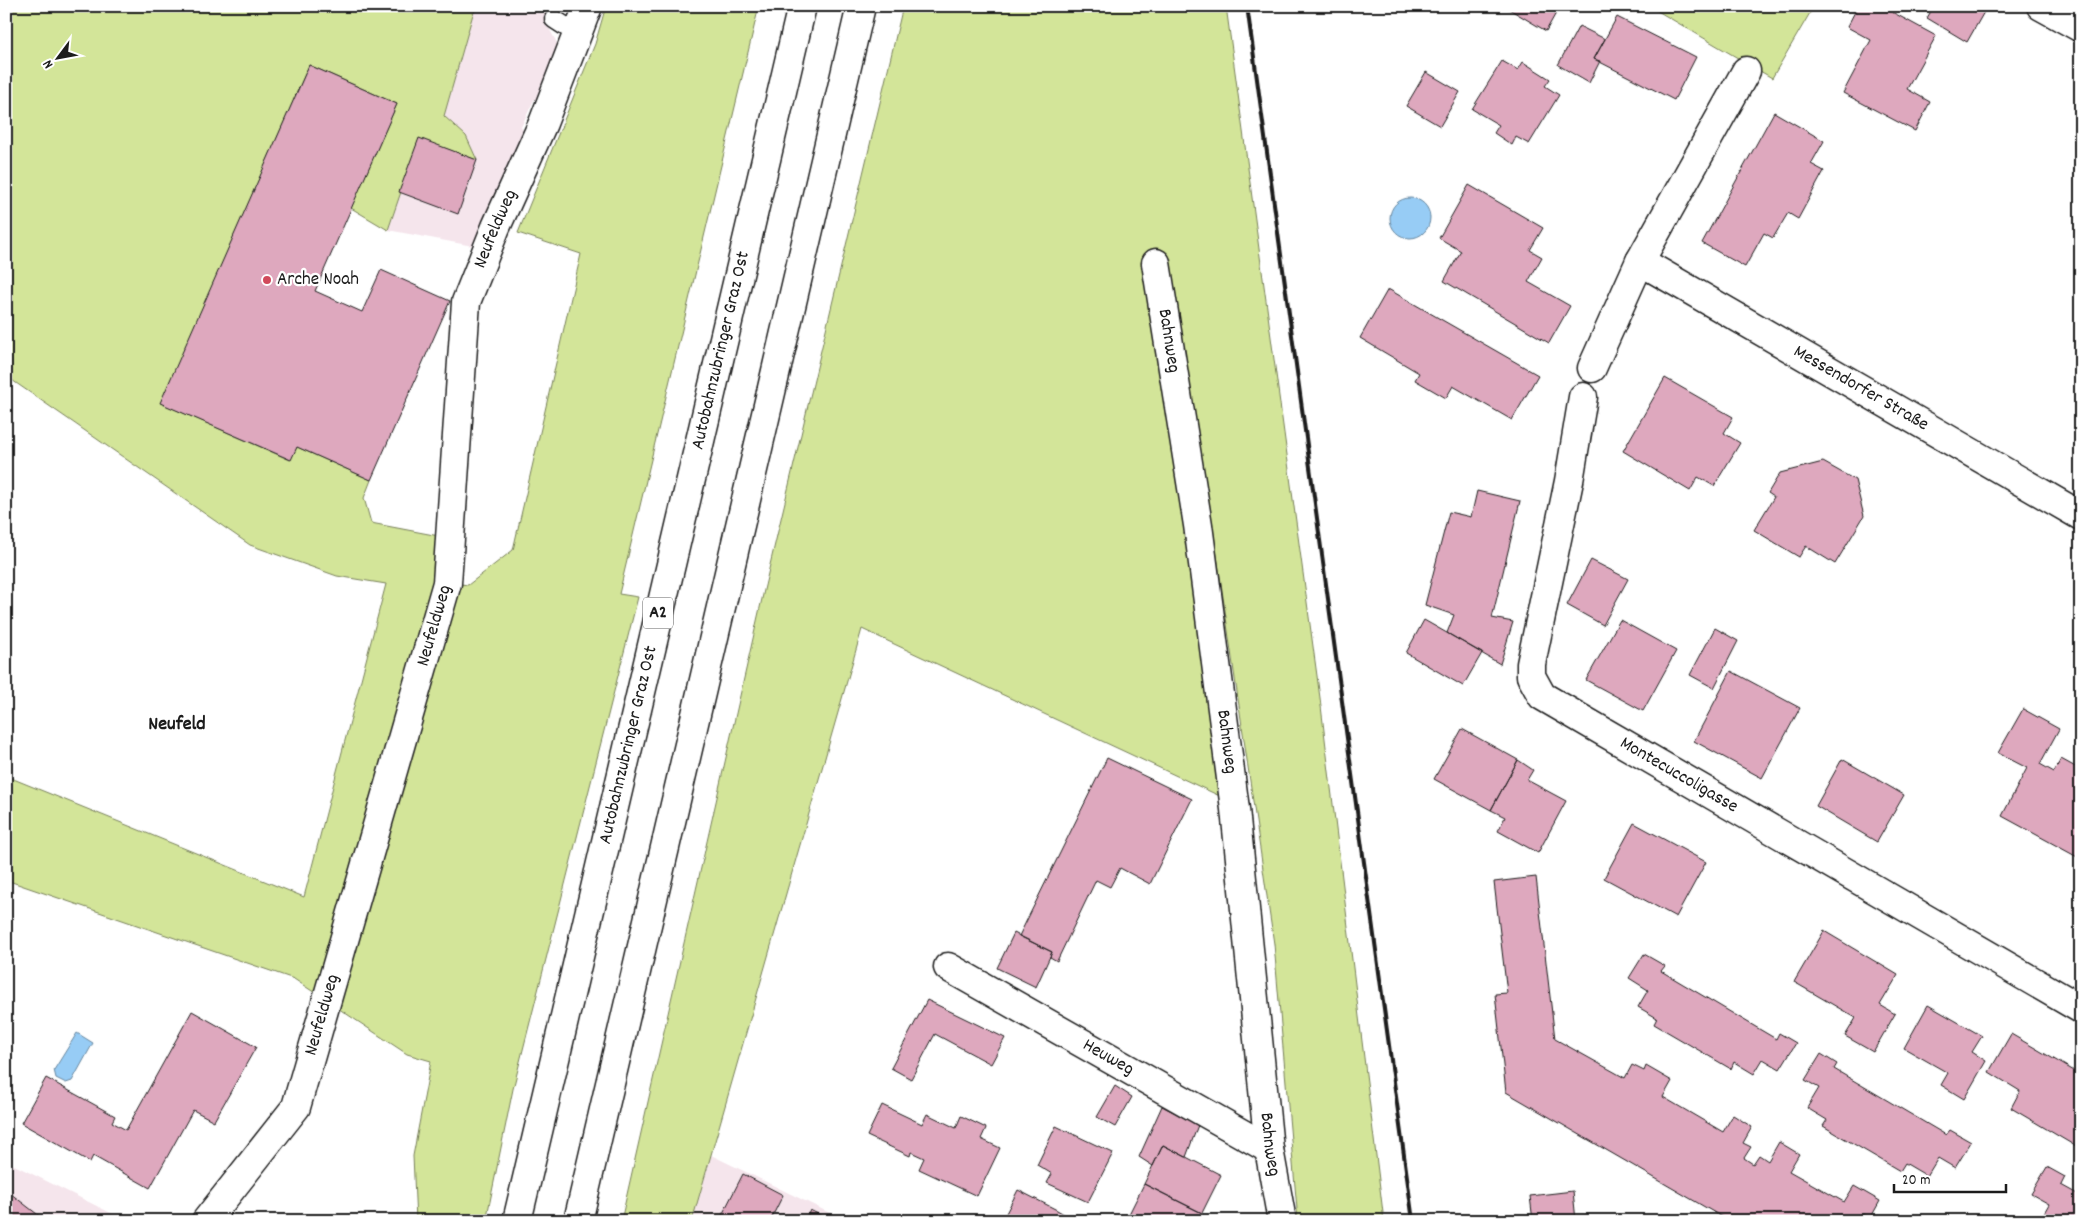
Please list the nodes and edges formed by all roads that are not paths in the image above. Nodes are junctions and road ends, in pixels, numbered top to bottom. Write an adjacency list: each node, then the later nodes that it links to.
1 (588, 6): 7 (main road, Neufeldweg)
2 (802, 6): 18 (main road, Autobahnzubringer Graz Ost / A2)
3 (860, 6): 19 (main road)
4 (2041, 6): 6 (main road)
5 (554, 19): 7 (lane)
6 (2081, 28)
7 (577, 34): 17 (main road, Neufeldweg)
8 (1746, 71): 9 (main road)
9 (1640, 261): 11 (main road); 13 (main road, Messendorfer Straße)
10 (1156, 263): 16 (main road, Bahnweg)
11 (1592, 368)
12 (1583, 397): 15 (main road, Montecuccoligasse)
13 (2081, 516)
14 (948, 967): 16 (main road, Heuweg)
15 (2081, 1009)
16 (1269, 1149): 20 (main road, Bahnweg)
17 (206, 1221)
18 (516, 1221)
19 (578, 1221)
20 (1282, 1221)

